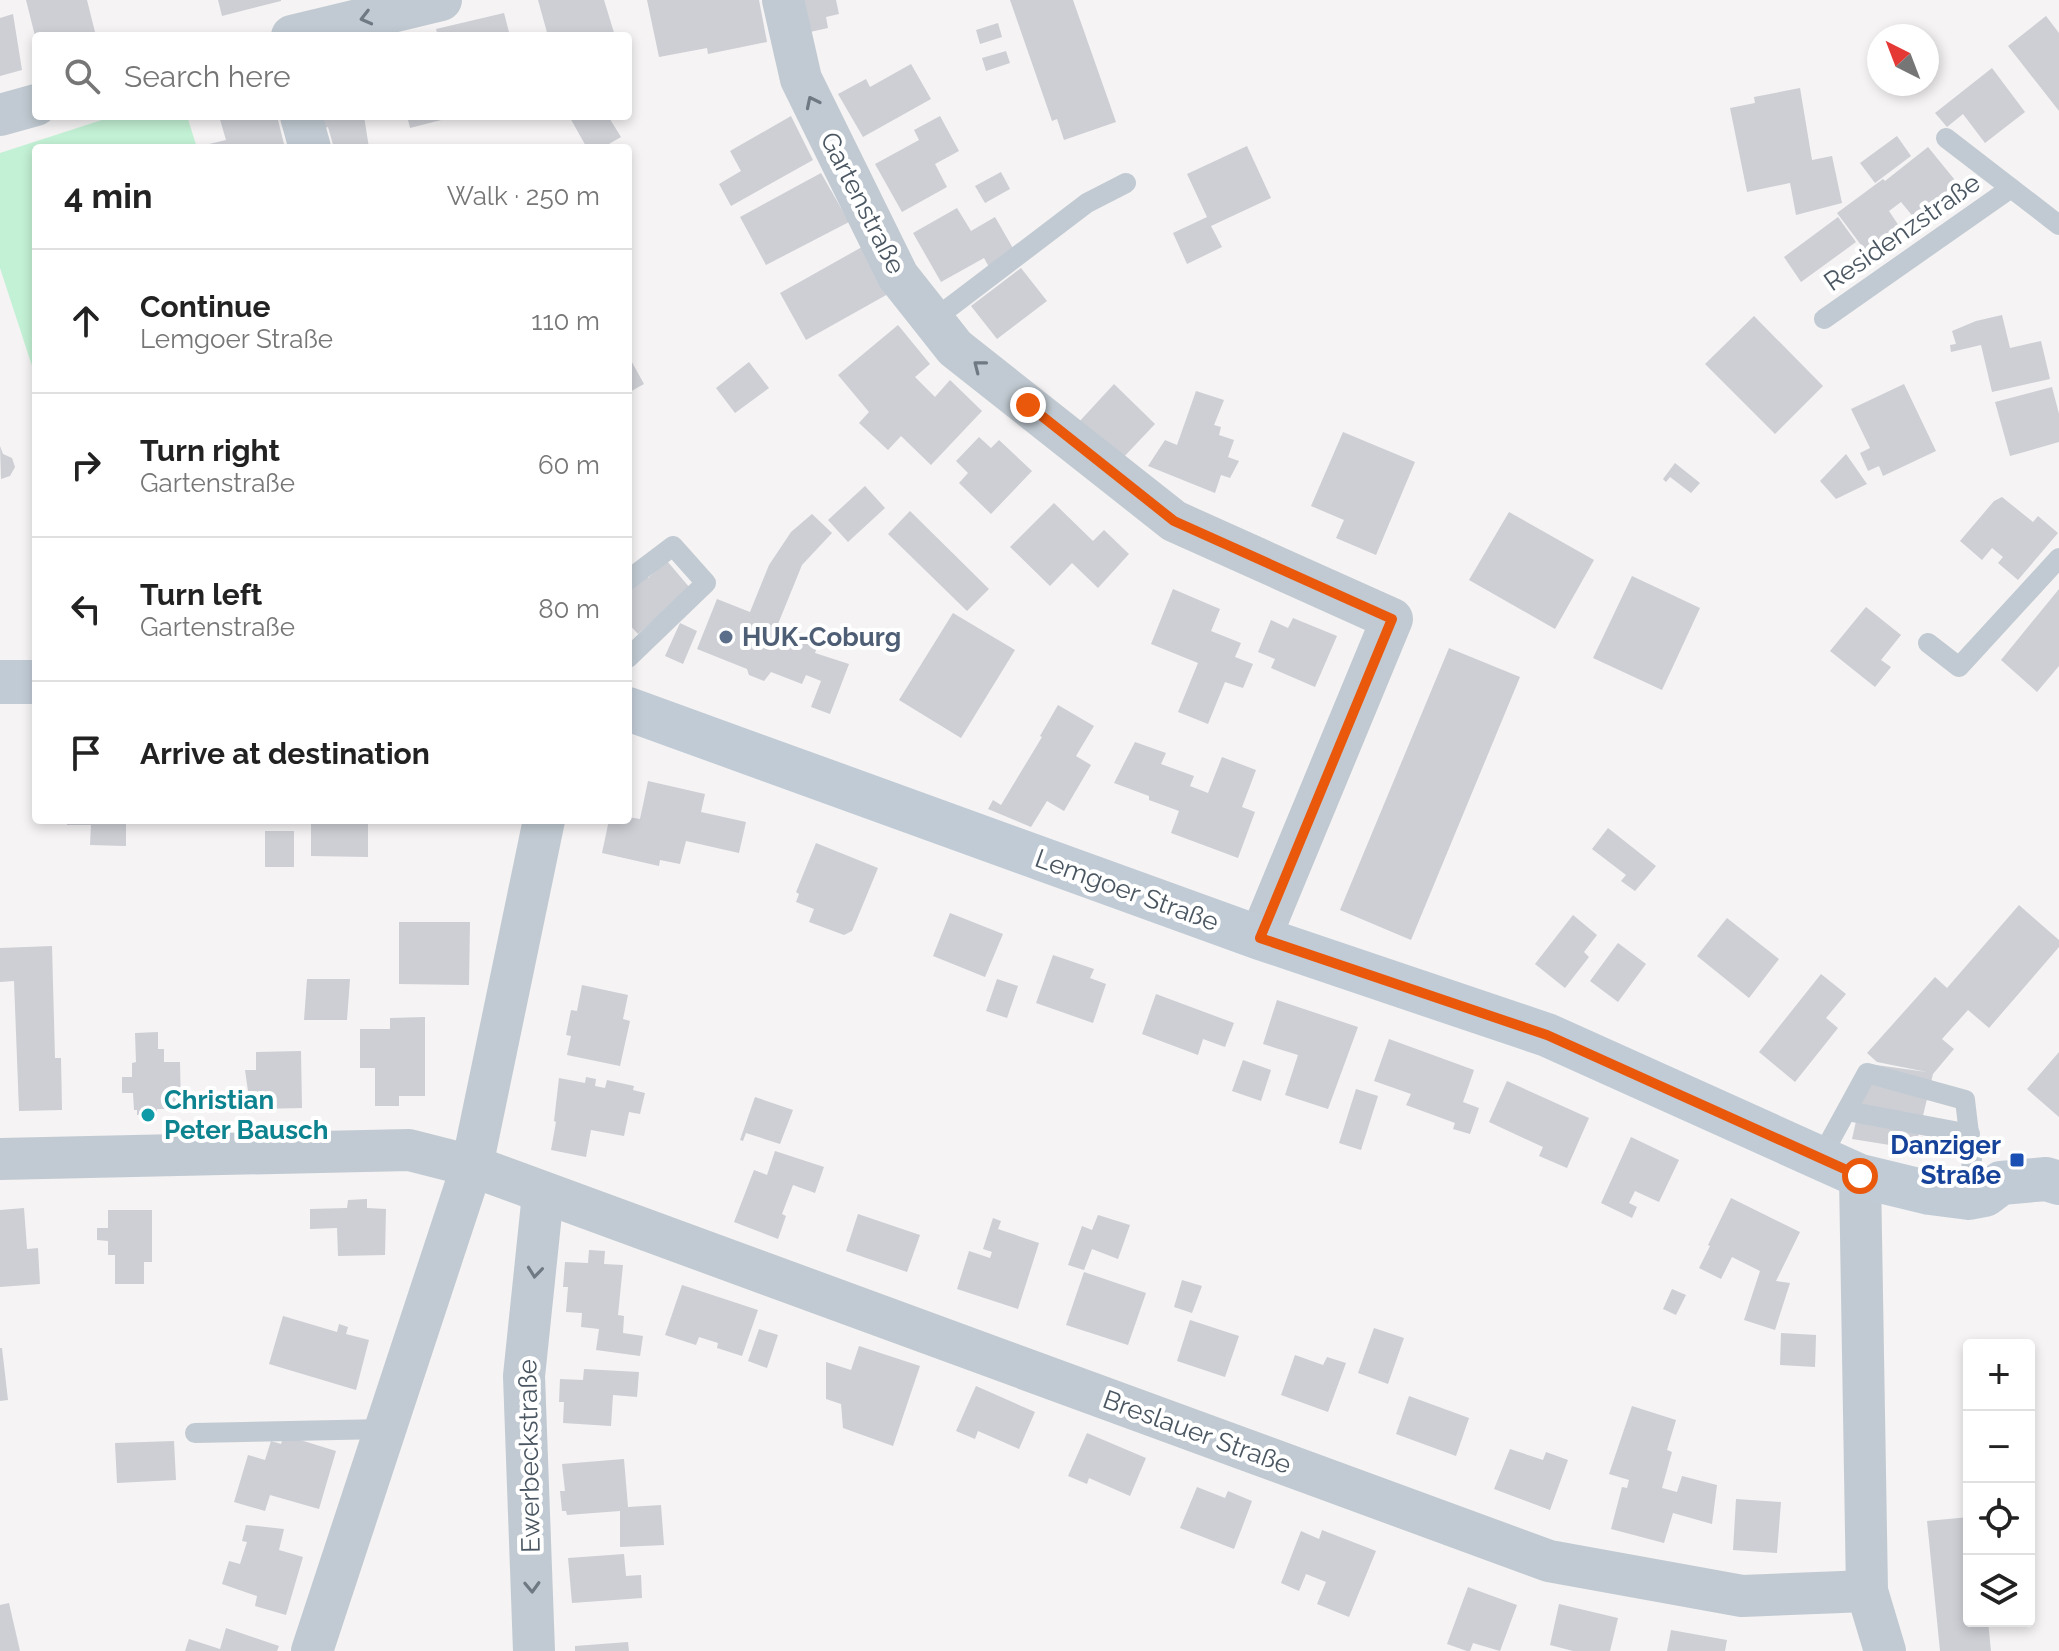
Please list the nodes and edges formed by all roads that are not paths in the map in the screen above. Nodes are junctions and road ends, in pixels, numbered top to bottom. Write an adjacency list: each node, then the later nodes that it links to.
1 (441, 0): 3 (street, one-way to 3)
2 (783, 0): 13 (street, Gartenstraße, one-way to 2)
3 (309, 32)
4 (32, 106): 5 (street)
5 (0, 115)
6 (302, 120): 8 (street)
7 (1946, 138): 10 (lane, Residenzstraße)
8 (309, 144)
9 (1126, 183): 13 (lane)
10 (2011, 188): 11 (lane, Residenzstraße); 12 (lane, Residenzstraße)
11 (2059, 225)
12 (1824, 319)
13 (933, 320): 22 (street, Gartenstraße, one-way to 13)
14 (2059, 558): 16 (lane)
15 (632, 577): 17 (lane)
16 (1928, 643)
17 (632, 654)
18 (0, 682): 19 (main road)
19 (32, 682)
20 (632, 710): 22 (main road, Lemgoer Straße)
21 (543, 824): 26 (street)
22 (1260, 938): 27 (main road, Lemgoer Straße)
23 (1847, 1111): 24 (lane); 24 (lane); 27 (lane)
24 (1970, 1134): 30 (lane)
25 (0, 1159): 26 (street)
26 (472, 1166): 29 (street); 31 (street)
27 (1840, 1168): 30 (main road, Lemgoer Straße); 33 (street)
28 (2059, 1186): 30 (main road, Lemgoer Straße)
29 (543, 1194): 33 (street, Breslauer Straße); 35 (street, Ewerbeckstraße, one-way to 35)
30 (1977, 1196)
31 (385, 1429): 32 (lane); 34 (street)
32 (195, 1433)
33 (1867, 1591): 36 (street)
34 (312, 1651)
35 (534, 1651)
36 (1885, 1651)

